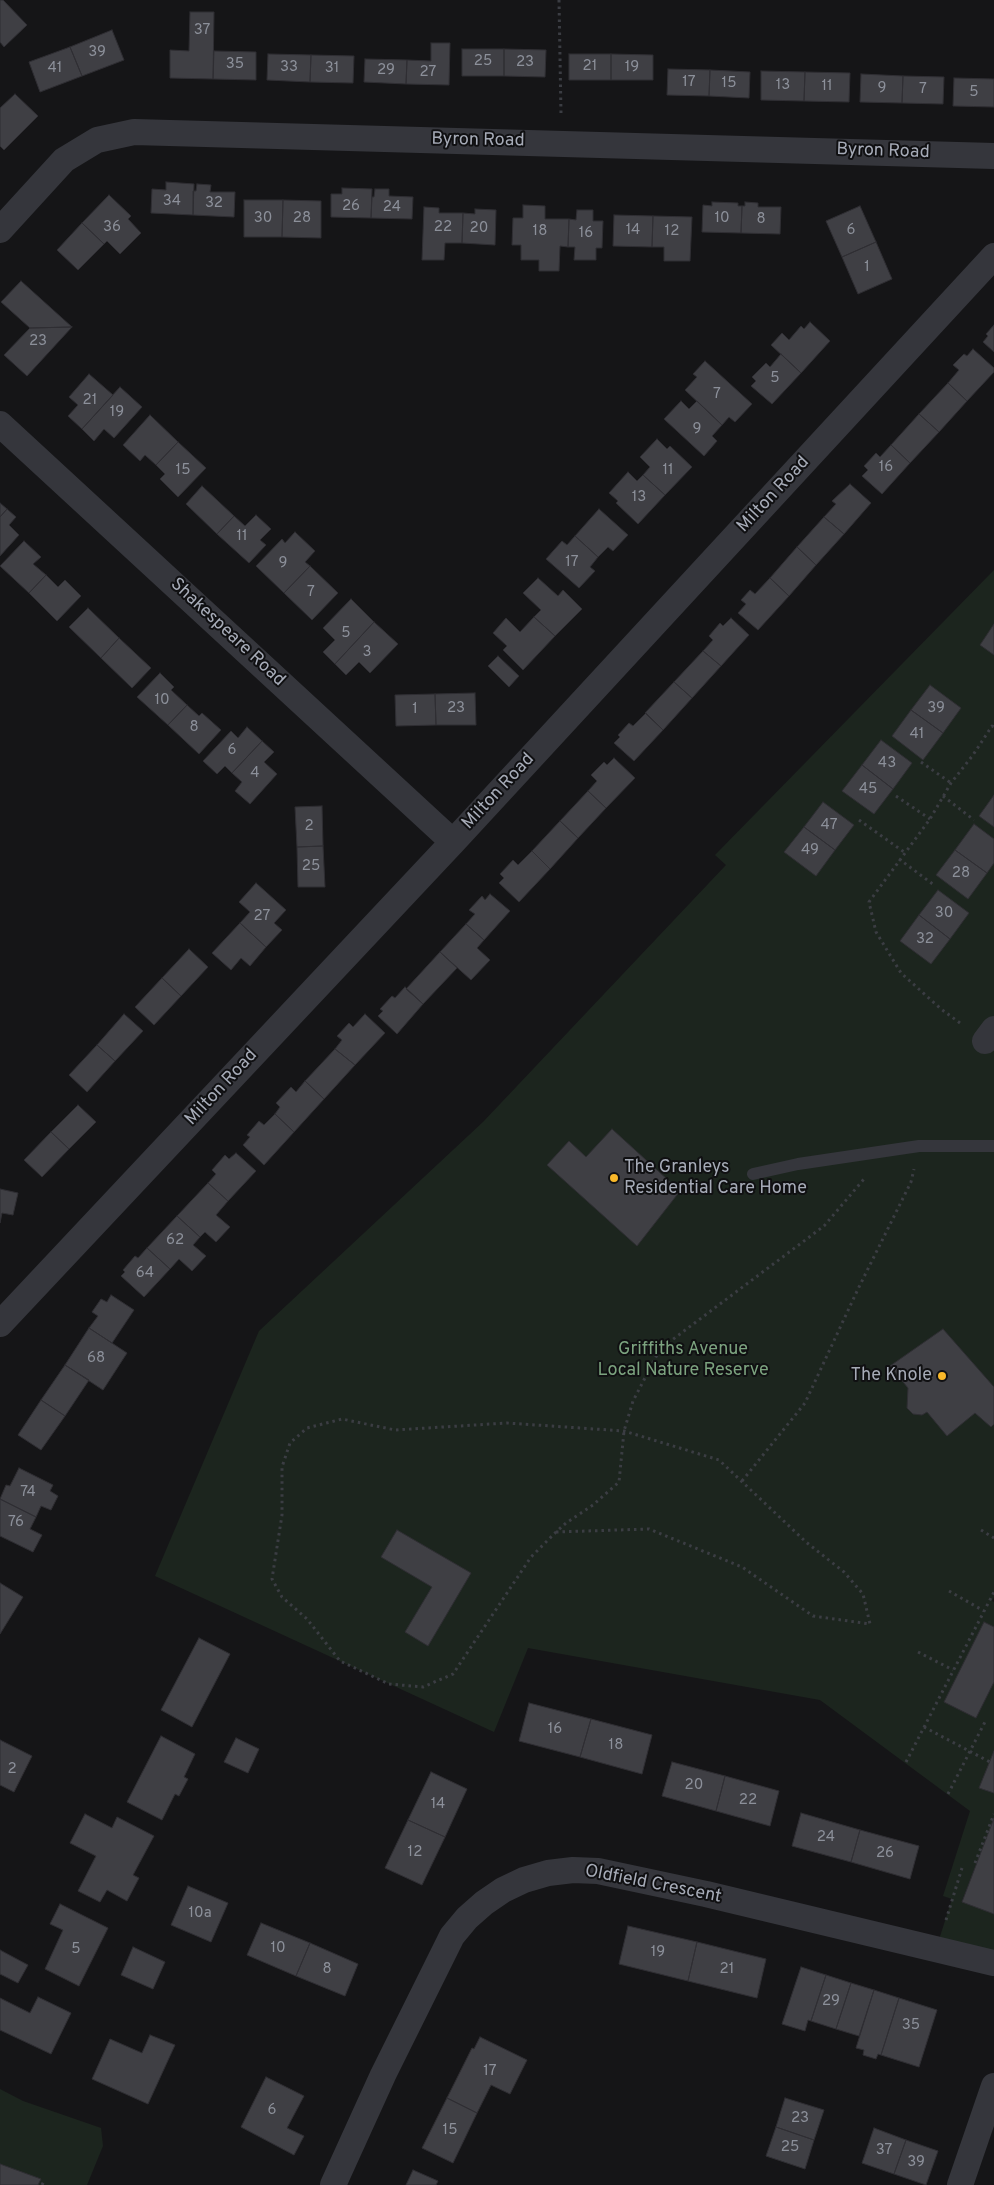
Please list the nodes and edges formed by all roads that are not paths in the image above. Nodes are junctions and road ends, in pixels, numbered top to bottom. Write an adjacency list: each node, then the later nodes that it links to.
1 (994, 156): 2 (street, Byron Road)
2 (0, 230)
3 (994, 256): 5 (street, Milton Road)
4 (0, 424): 5 (street, Shakespeare Road)
5 (453, 842): 8 (street, Milton Road)
6 (994, 1146): 7 (lane)
7 (753, 1174)
8 (0, 1324)
9 (994, 1963): 11 (street, Oldfield Crescent)
10 (994, 2086): 12 (street)
11 (333, 2185)
12 (960, 2185)

